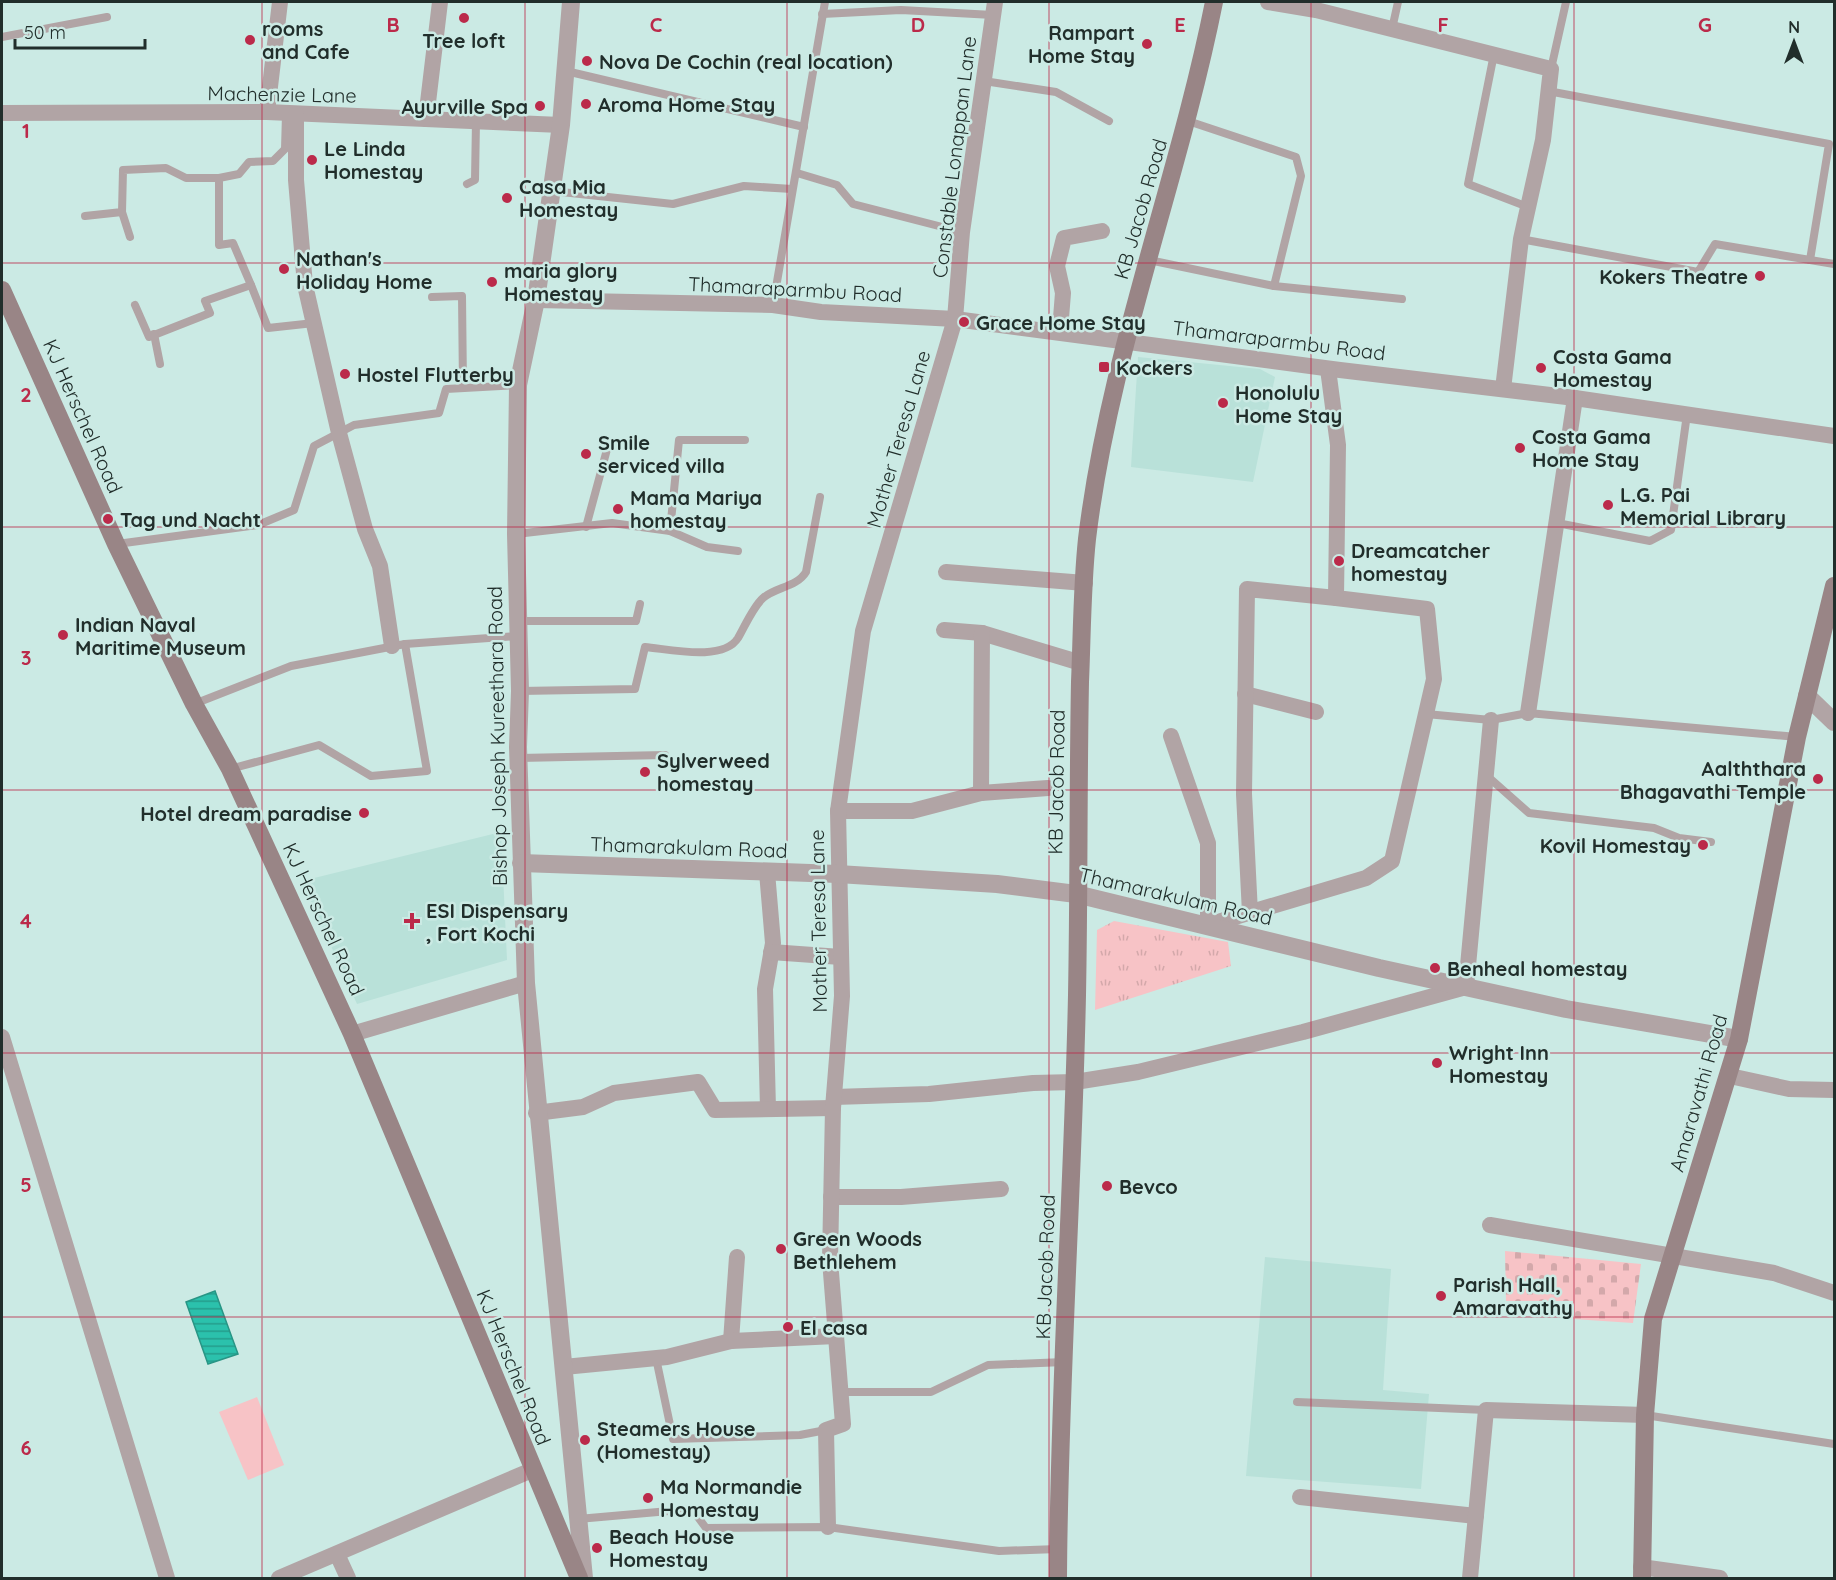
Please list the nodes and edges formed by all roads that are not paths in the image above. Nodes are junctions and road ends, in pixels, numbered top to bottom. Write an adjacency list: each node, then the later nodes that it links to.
1 (280, 2): 19 (street)
2 (440, 2): 22 (street)
3 (571, 2): 16 (street, Bishop Joseph Kureethara Road)
4 (825, 2): 10 (lane)
5 (1214, 2): 25 (main road, KB Jacob Road)
6 (1268, 2): 12 (street)
7 (1398, 2): 12 (lane)
8 (1566, 2): 15 (lane)
9 (994, 8): 10 (lane); 17 (street, Constable Lonappan Lane)
10 (822, 14): 27 (lane)
11 (107, 17): 13 (lane)
12 (1392, 29): 14 (street)
13 (2, 37)
14 (1494, 54): 15 (street); 33 (lane)
15 (1551, 69): 18 (street)
16 (566, 70): 26 (street, Bishop Joseph Kureethara Road); 27 (lane)
17 (984, 81): 24 (lane); 37 (street, Constable Lonappan Lane)
18 (1548, 91): 33 (street); 41 (lane)
19 (267, 112): 20 (street, Machenzie Lane); 21 (street, Machenzie Lane)
20 (2, 113)
21 (291, 114): 22 (street, Machenzie Lane); 29 (lane); 52 (street)
22 (426, 118): 23 (street, Machenzie Lane)
23 (476, 121): 26 (street, Machenzie Lane); 30 (lane)
24 (1109, 121)
25 (1188, 121): 40 (main road, KB Jacob Road); 44 (lane)
26 (561, 125): 32 (street, Bishop Joseph Kureethara Road)
27 (804, 127): 28 (lane)
28 (797, 173): 31 (lane); 37 (lane)
29 (219, 178): 34 (lane); 43 (lane)
30 (467, 184)
31 (792, 189): 32 (lane); 50 (lane)
32 (552, 191): 48 (street, Bishop Joseph Kureethara Road)
33 (1528, 207): 39 (street)
34 (123, 212): 35 (lane); 38 (lane)
35 (85, 216)
36 (1102, 231): 53 (street)
37 (962, 232): 51 (street, Constable Lonappan Lane)
38 (130, 237)
39 (1521, 238): 41 (lane); 60 (street)
40 (1149, 260): 44 (lane); 55 (main road, KB Jacob Road)
41 (1810, 260): 42 (lane)
42 (1834, 264)
43 (251, 285): 52 (lane); 54 (lane)
44 (1274, 286): 47 (lane)
45 (2, 290): 72 (main road, KJ Herschel Road)
46 (432, 297): 59 (lane)
47 (1402, 299)
48 (536, 300): 50 (street, Thamaraparmbu Road); 58 (street, Bishop Joseph Kureethara Road)
49 (135, 305): 54 (lane)
50 (773, 305): 51 (street, Thamaraparmbu Road)
51 (955, 319): 53 (street, Thamaraparmbu Road); 102 (street, Mother Teresa Lane)
52 (314, 323): 63 (street)
53 (1066, 332): 55 (street, Thamaraparmbu Road)
54 (154, 334): 56 (lane)
55 (1126, 341): 57 (street, Thamaraparmbu Road); 75 (main road, KB Jacob Road)
56 (160, 364)
57 (1328, 369): 60 (street, Thamaraparmbu Road); 77 (street)
58 (518, 385): 59 (lane); 71 (street, Bishop Joseph Kureethara Road)
59 (463, 388): 63 (lane)
60 (1503, 389): 61 (street, Thamaraparmbu Road)
61 (1575, 398): 62 (street, Thamaraparmbu Road); 68 (street)
62 (1687, 413): 64 (street, Thamaraparmbu Road); 68 (lane)
63 (339, 433): 72 (lane); 83 (street)
64 (1834, 436)
65 (745, 440): 70 (lane)
66 (609, 442): 69 (lane)
67 (820, 497): 85 (lane)
68 (1557, 523): 90 (street)
69 (586, 526): 70 (lane); 71 (lane)
70 (670, 531): 73 (lane)
71 (516, 534): 80 (street, Bishop Joseph Kureethara Road)
72 (116, 544): 88 (main road, KJ Herschel Road)
73 (738, 551)
74 (946, 572): 75 (street)
75 (1084, 583): 84 (main road, KB Jacob Road)
76 (1834, 586): 79 (main road, Amaravathi Road)
77 (1336, 598): 86 (street); 91 (street)
78 (640, 604): 80 (lane)
79 (1832, 605): 87 (main road, Amaravathi Road)
80 (518, 628): 83 (lane); 85 (street, Bishop Joseph Kureethara Road)
81 (944, 630): 82 (street)
82 (982, 633): 84 (street); 101 (street)
83 (399, 645): 88 (lane); 98 (lane)
84 (1081, 663): 107 (main road, KB Jacob Road)
85 (520, 691): 97 (street, Bishop Joseph Kureethara Road)
86 (1245, 694): 89 (street); 108 (street)
87 (1807, 696): 93 (street); 95 (main road, Amaravathi Road)
88 (194, 704): 98 (main road, KJ Herschel Road)
89 (1316, 712)
90 (1528, 713): 92 (lane); 95 (lane)
91 (1426, 714): 92 (lane); 108 (street)
92 (1491, 720): 99 (street)
93 (1834, 722)
94 (1170, 736): 109 (street)
95 (1797, 737): 115 (main road, Amaravathi Road)
96 (665, 755): 97 (lane)
97 (519, 758): 104 (street, Bishop Joseph Kureethara Road)
98 (230, 769): 114 (main road, KJ Herschel Road)
99 (1486, 775): 103 (lane); 113 (street)
100 (1048, 788): 101 (street)
101 (981, 793): 102 (street)
102 (838, 811): 106 (street, Mother Teresa Lane)
103 (1711, 842)
104 (521, 863): 105 (street, Thamarakulam Road); 112 (street, Bishop Joseph Kureethara Road)
105 (767, 872): 106 (street, Thamarakulam Road); 110 (street)
106 (838, 874): 107 (street, Thamarakulam Road); 111 (street, Mother Teresa Lane)
107 (1076, 894): 109 (street, Thamarakulam Road); 118 (main road, KB Jacob Road)
108 (1250, 913): 109 (street)
109 (1208, 925): 113 (street, Thamarakulam Road)
110 (771, 952): 111 (street); 121 (street)
111 (841, 957): 120 (street, Mother Teresa Lane)
112 (526, 982): 114 (street); 122 (street, Bishop Joseph Kureethara Road)
113 (1466, 987): 115 (street, Thamarakulam Road); 118 (street)
114 (352, 1034): 140 (main road, KJ Herschel Road)
115 (1739, 1039): 117 (main road, Amaravathi Road)
116 (2, 1041): 148 (street)
117 (1730, 1076): 119 (street); 127 (main road, Amaravathi Road)
118 (1075, 1082): 120 (street); 132 (main road, KB Jacob Road)
119 (1834, 1090)
120 (834, 1102): 121 (street); 124 (street, Mother Teresa Lane)
121 (768, 1109): 122 (street)
122 (536, 1113): 133 (street, Bishop Joseph Kureethara Road)
123 (1001, 1189): 124 (street)
124 (831, 1197): 129 (street, Mother Teresa Lane)
125 (1490, 1225): 127 (street)
126 (736, 1257): 130 (street)
127 (1671, 1257): 128 (street); 137 (main road, Amaravathi Road)
128 (1834, 1293)
129 (836, 1336): 130 (street); 134 (street, Mother Teresa Lane)
130 (731, 1341): 131 (street)
131 (656, 1358): 133 (street); 138 (lane)
132 (1064, 1362): 134 (lane); 145 (main road, KB Jacob Road)
133 (564, 1367): 143 (street, Bishop Joseph Kureethara Road)
134 (840, 1392): 138 (street, Mother Teresa Lane)
135 (1297, 1402): 136 (lane)
136 (1486, 1410): 137 (street); 142 (street)
137 (1645, 1415): 139 (lane); 147 (main road, Amaravathi Road)
138 (826, 1430): 144 (street)
139 (1834, 1444)
140 (532, 1470): 146 (street); 151 (main road, KJ Herschel Road)
141 (1300, 1497): 142 (street)
142 (1476, 1516): 154 (street)
143 (577, 1519): 144 (lane); 152 (street, Bishop Joseph Kureethara Road)
144 (828, 1527): 145 (lane)
145 (1058, 1549): 153 (main road, KB Jacob Road)
146 (337, 1554): 149 (street); 150 (street)
147 (1641, 1573): 155 (street)
148 (166, 1578)
149 (279, 1578)
150 (348, 1578)
151 (579, 1578)
152 (584, 1578)
153 (1058, 1578)
154 (1470, 1578)
155 (1719, 1578)

